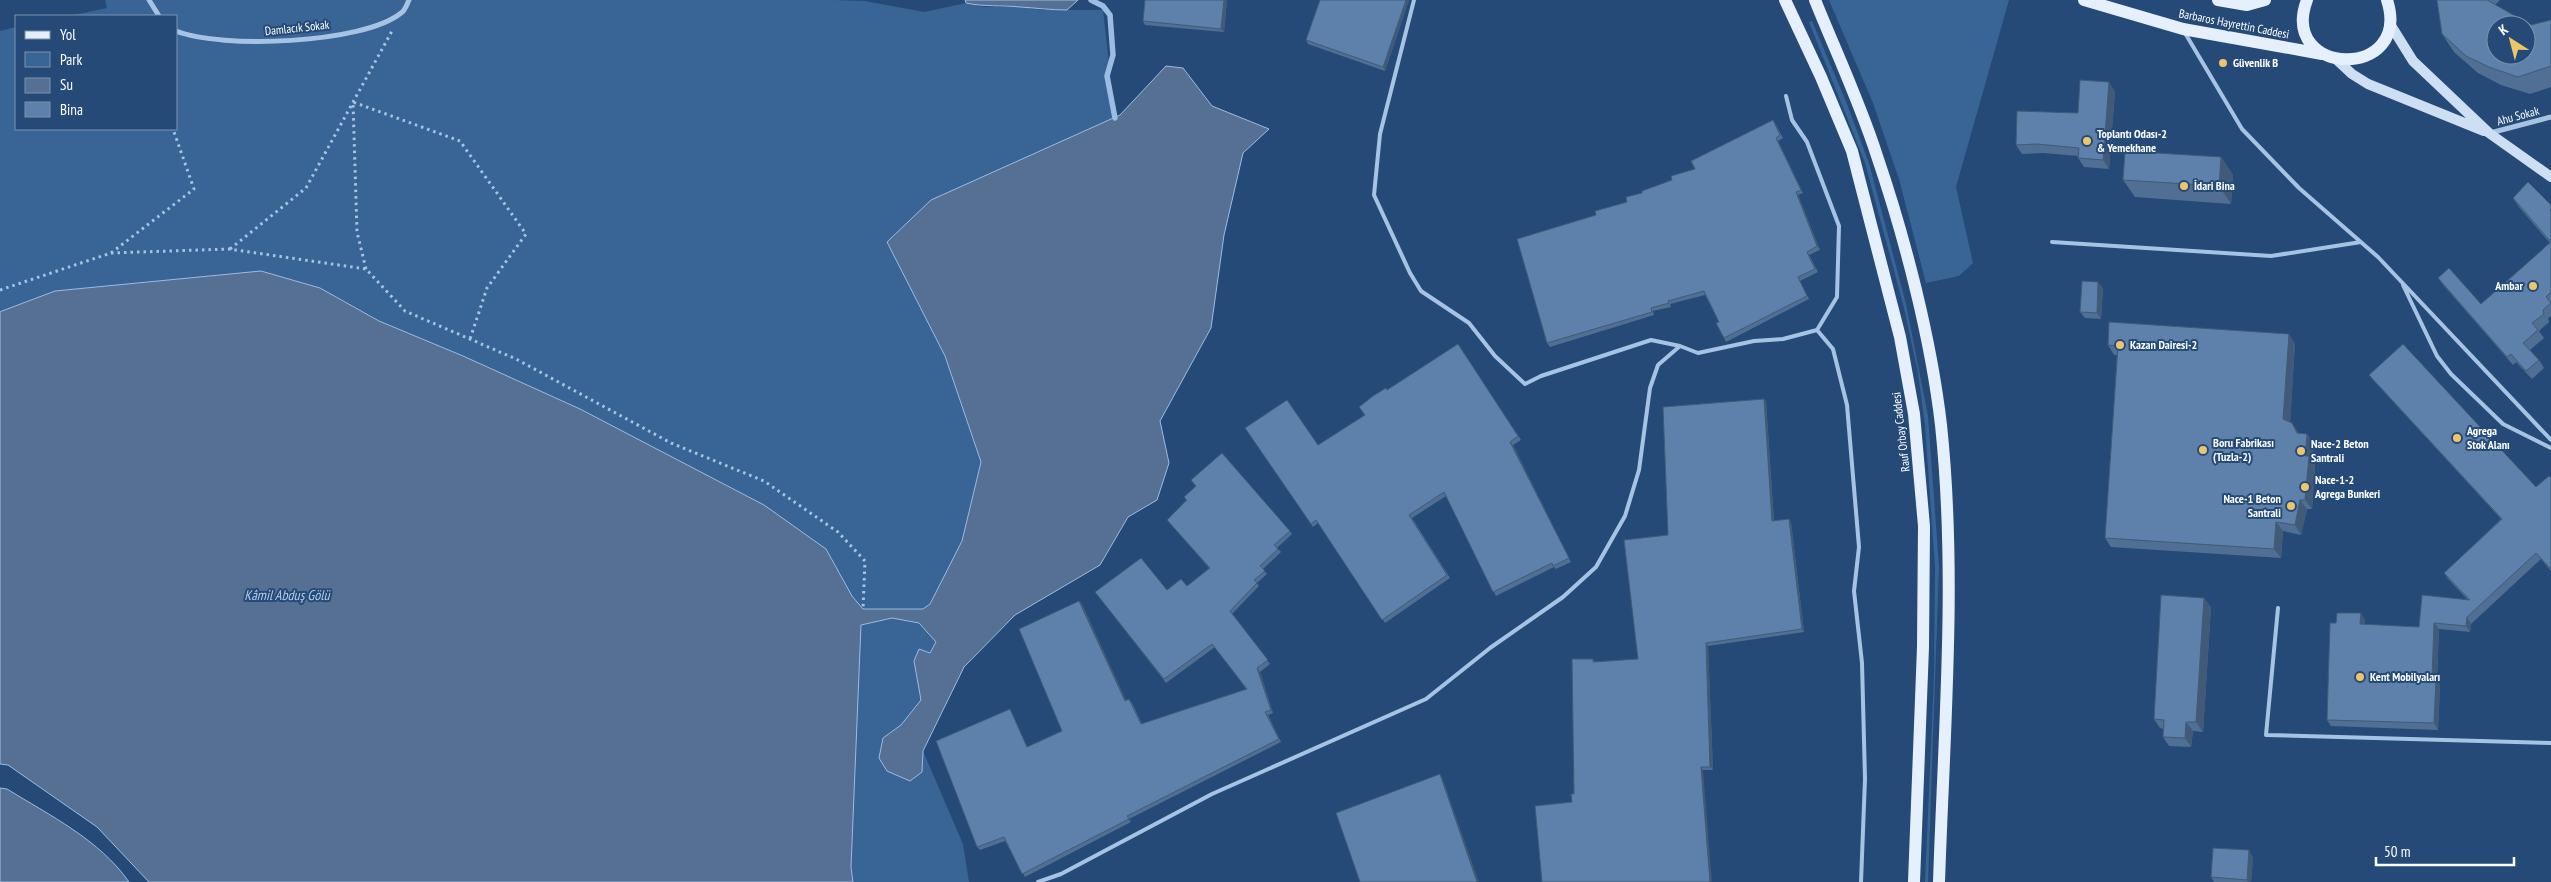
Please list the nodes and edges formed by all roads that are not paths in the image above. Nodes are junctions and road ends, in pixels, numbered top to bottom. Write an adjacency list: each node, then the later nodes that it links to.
1 (149, 0): 11 (street)
2 (409, 0): 14 (street, Damlacık Sokak)
3 (1414, 0): 25 (lane)
4 (1785, 0): 32 (main road, Rauf Orbay Caddesi)
5 (1815, 0): 33 (main road)
6 (2084, 0): 13 (main road, Barbaros Hayrettin Caddesi)
7 (2218, 0): 8 (main road, Barbaros Hayrettin Caddesi)
8 (2265, 0)
9 (2307, 0): 15 (main road)
10 (2391, 3): 12 (main road)
11 (158, 15)
12 (2390, 24): 16 (main road); 19 (street)
13 (2183, 29): 15 (main road, Barbaros Hayrettin Caddesi); 22 (lane)
14 (178, 32)
15 (2322, 54): 16 (main road)
16 (2336, 60): 19 (street)
17 (1786, 96): 24 (lane)
18 (2551, 117): 19 (street, Ahu Sokak)
19 (2490, 134): 20 (street)
20 (2551, 177)
21 (2052, 242): 22 (lane)
22 (2361, 242): 23 (lane)
23 (2400, 280): 26 (lane); 27 (lane)
24 (1818, 330): 25 (lane); 31 (lane)
25 (1680, 346): 30 (lane)
26 (2551, 440)
27 (2551, 448)
28 (2278, 608): 29 (lane)
29 (2551, 743)
30 (1038, 882)
31 (1861, 882)
32 (1914, 882)
33 (1939, 882)

